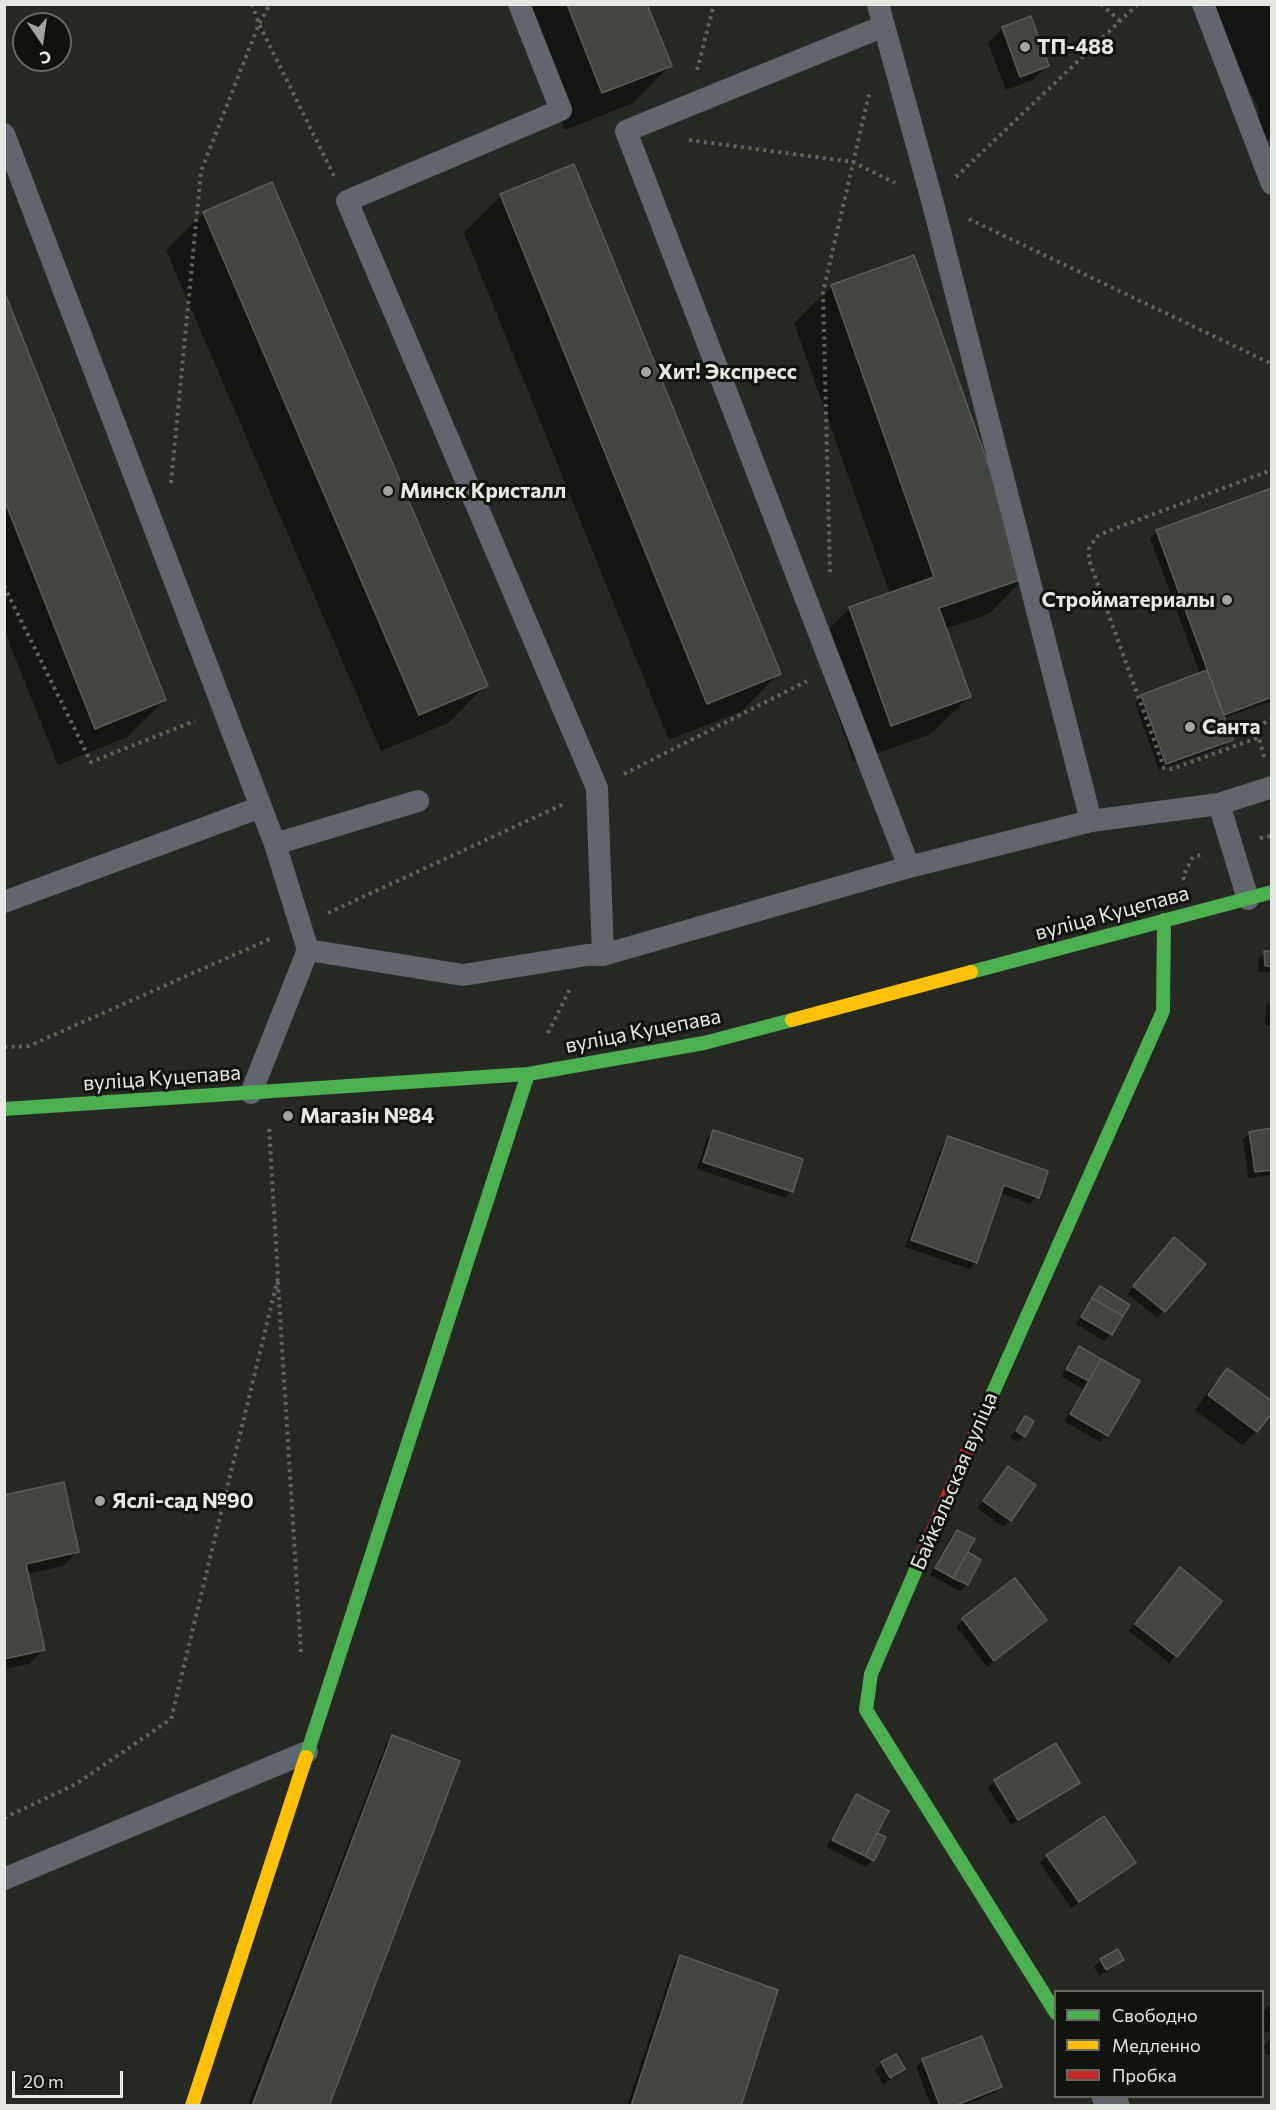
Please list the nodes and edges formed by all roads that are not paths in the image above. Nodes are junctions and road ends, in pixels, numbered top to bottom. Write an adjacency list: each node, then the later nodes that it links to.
1 (519, 4): 19 (lane)
2 (879, 4): 4 (lane)
3 (1203, 4): 6 (lane)
4 (884, 26): 11 (lane); 13 (lane)
5 (4, 134): 10 (lane)
6 (1272, 184)
7 (1272, 788): 9 (lane)
8 (418, 801): 12 (lane)
9 (1220, 804): 11 (lane); 15 (lane)
10 (261, 807): 12 (lane); 16 (lane)
11 (1091, 821): 13 (lane)
12 (275, 844): 18 (lane)
13 (909, 867): 19 (lane)
14 (1272, 892): 15 (street, вуліца Куцепава)
15 (1248, 899): 17 (street, вуліца Куцепава)
16 (4, 902)
17 (1164, 920): 20 (street, вуліца Куцепава); 25 (street, Байкальская вуліца)
18 (308, 950): 19 (lane); 21 (lane)
19 (595, 955)
20 (528, 1074): 21 (street, вуліца Куцепава); 23 (street)
21 (259, 1093): 22 (street, вуліца Куцепава)
22 (4, 1109)
23 (307, 1752): 24 (lane); 26 (street)
24 (4, 1879)
25 (1054, 2010)
26 (192, 2106)

